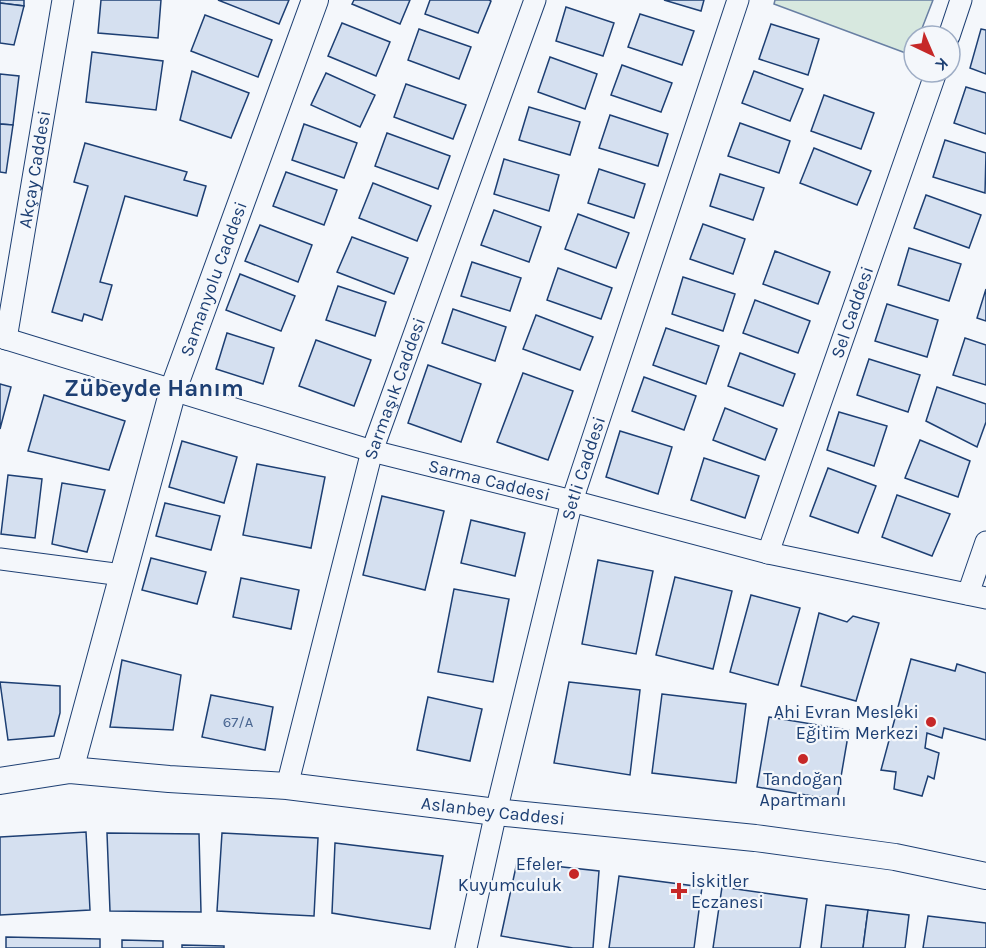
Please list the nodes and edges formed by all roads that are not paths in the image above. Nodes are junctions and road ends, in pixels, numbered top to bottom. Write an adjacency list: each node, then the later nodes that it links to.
1 (63, 0): 8 (street, Akçay Caddesi)
2 (315, 0): 9 (street, Samanyolu Caddesi)
3 (534, 0): 10 (street, Sarmaşık Caddesi)
4 (738, 0): 11 (street, Setli Caddesi)
5 (961, 0): 6 (street)
6 (953, 24)
7 (932, 84): 13 (street, Sel Caddesi)
8 (3, 338): 9 (street, Sarma Caddesi)
9 (173, 390): 10 (street, Sarma Caddesi); 15 (street, Samanyolu Caddesi)
10 (372, 451): 11 (street, Sarma Caddesi); 19 (street, Sarmaşık Caddesi)
11 (572, 501): 13 (street, Sarma Caddesi); 20 (street, Setli Caddesi)
12 (986, 542): 16 (street)
13 (768, 553): 16 (street, Sarma Caddesi)
14 (0, 559): 15 (street)
15 (122, 575): 17 (street, Samanyolu Caddesi)
16 (977, 596)
17 (70, 770): 18 (street, Aslanbey Caddesi); 19 (street, Aslanbey Caddesi)
18 (0, 781)
19 (287, 786): 20 (street, Aslanbey Caddesi)
20 (496, 812): 21 (street, Aslanbey Caddesi); 22 (street, Setli Caddesi)
21 (986, 876)
22 (466, 948)

